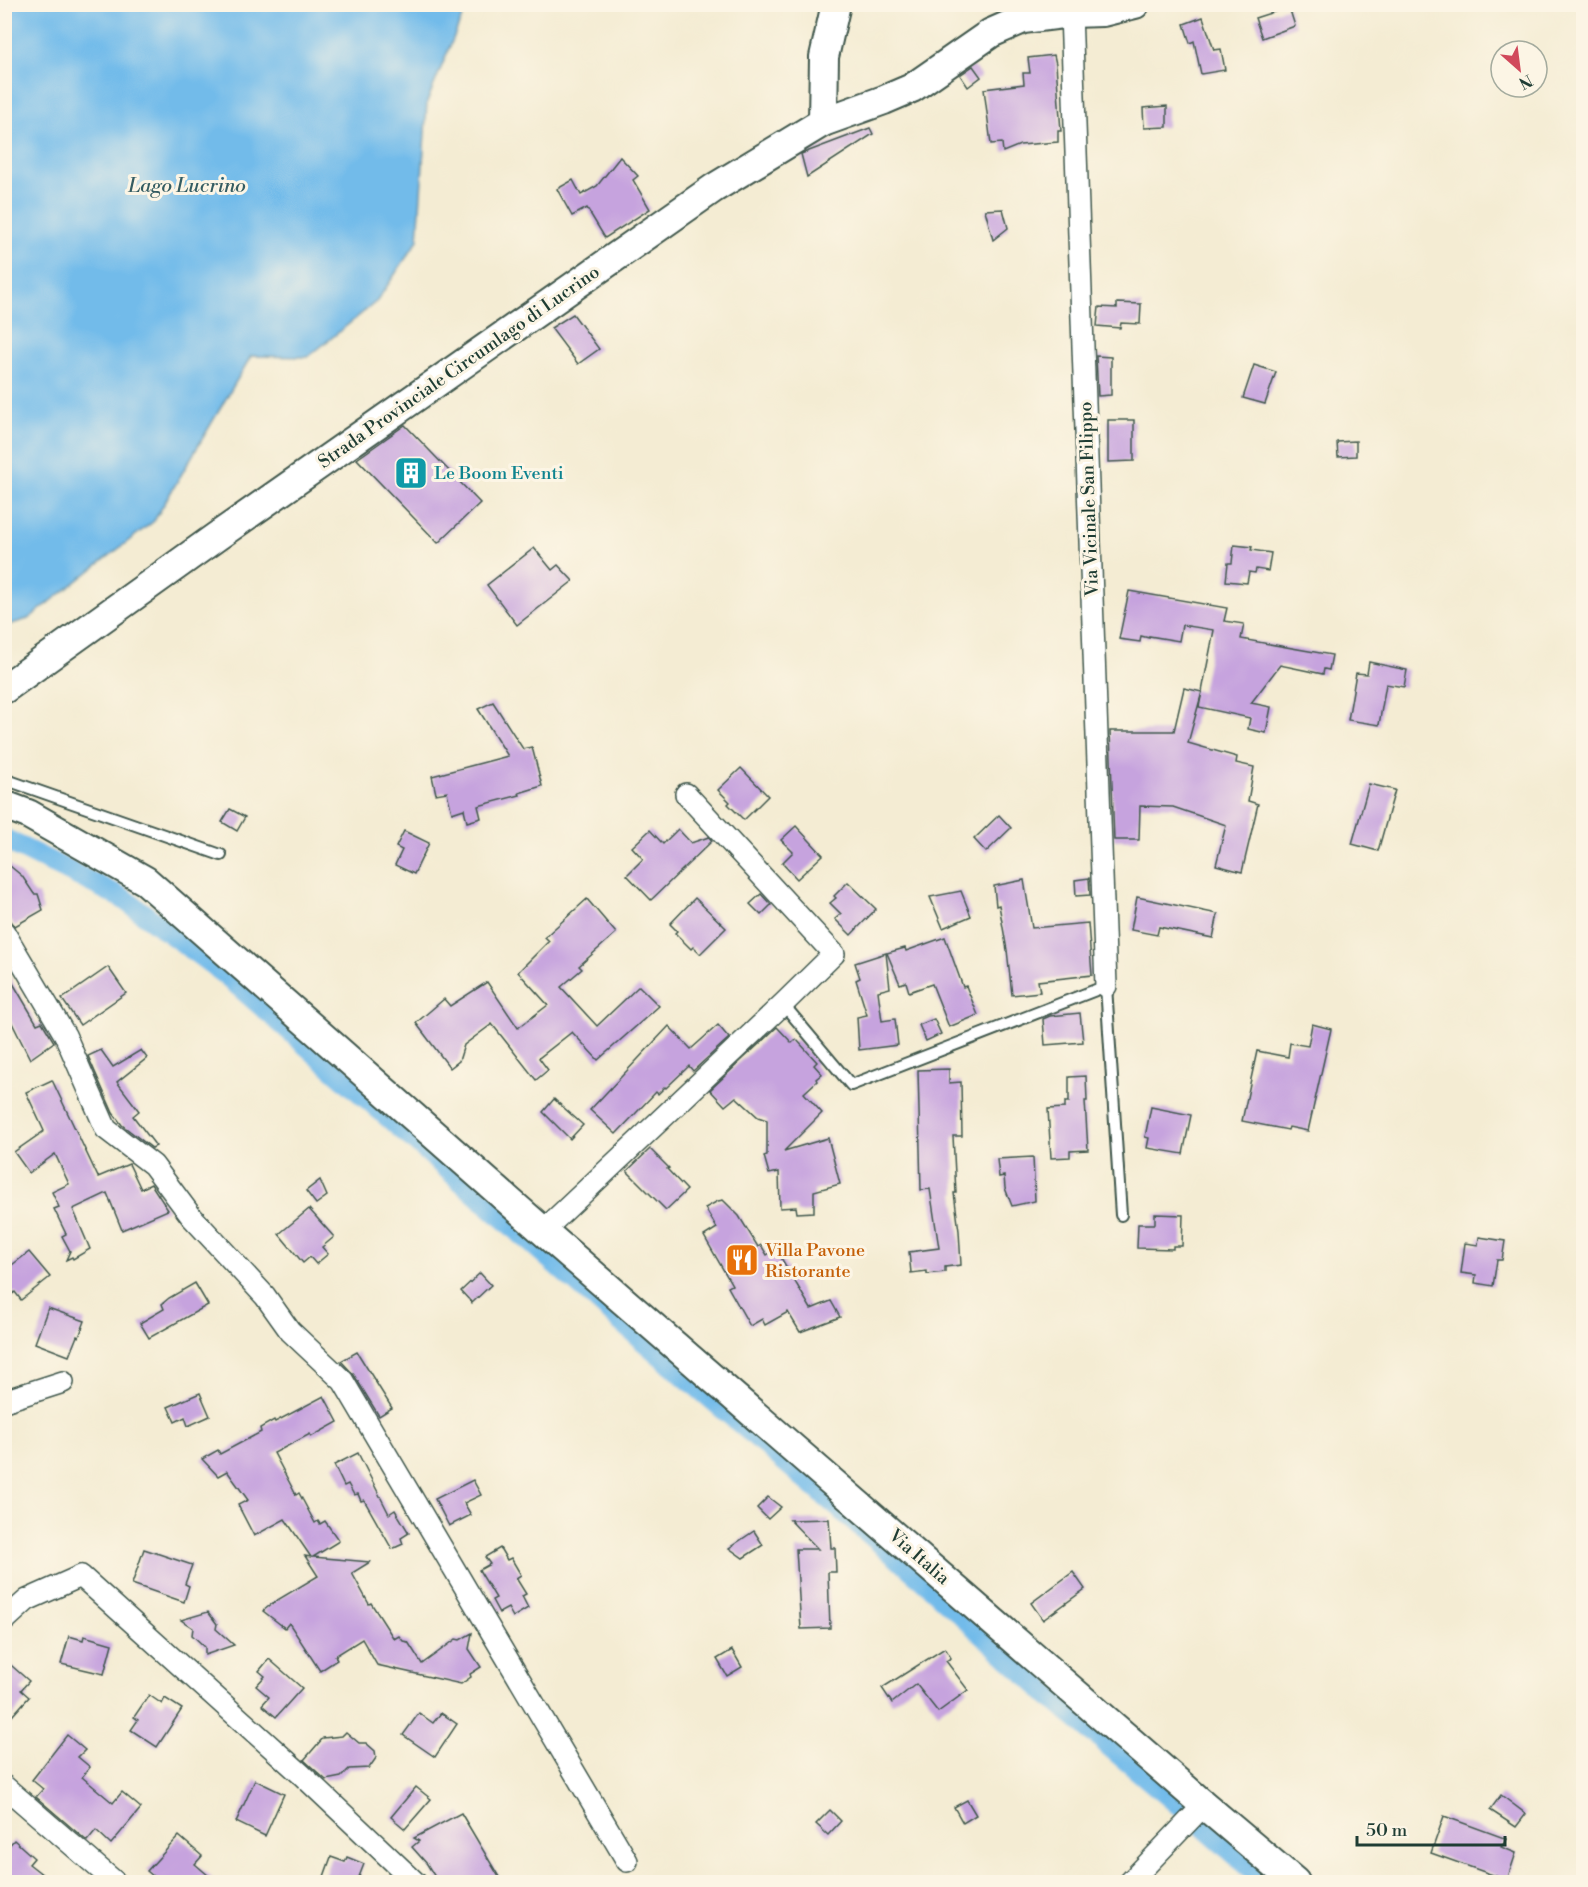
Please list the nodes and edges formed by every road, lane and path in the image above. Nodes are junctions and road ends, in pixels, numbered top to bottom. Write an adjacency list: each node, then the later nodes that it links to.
1 (836, 4): 4 (street)
2 (1135, 4): 3 (street, Strada Provinciale Circumlago di Lucrino)
3 (1071, 9): 4 (street, Strada Provinciale Circumlago di Lucrino); 11 (street, Via Vicinale San Filippo)
4 (824, 122): 5 (street, Strada Provinciale Circumlago di Lucrino)
5 (4, 689)
6 (4, 779): 9 (lane)
7 (686, 794): 12 (street)
8 (4, 806): 14 (street, Via Italia)
9 (221, 855)
10 (4, 932): 20 (street)
11 (1106, 986): 12 (lane); 13 (lane)
12 (783, 1004): 14 (street)
13 (1121, 1215)
14 (543, 1231): 19 (street, Via Italia)
15 (63, 1382): 16 (street)
16 (4, 1401)
17 (4, 1621): 22 (street)
18 (4, 1785): 21 (street)
19 (1204, 1806): 23 (street); 24 (street, Via Italia)
20 (627, 1861)
21 (115, 1882)
22 (415, 1882)
23 (1130, 1882)
24 (1295, 1882)

